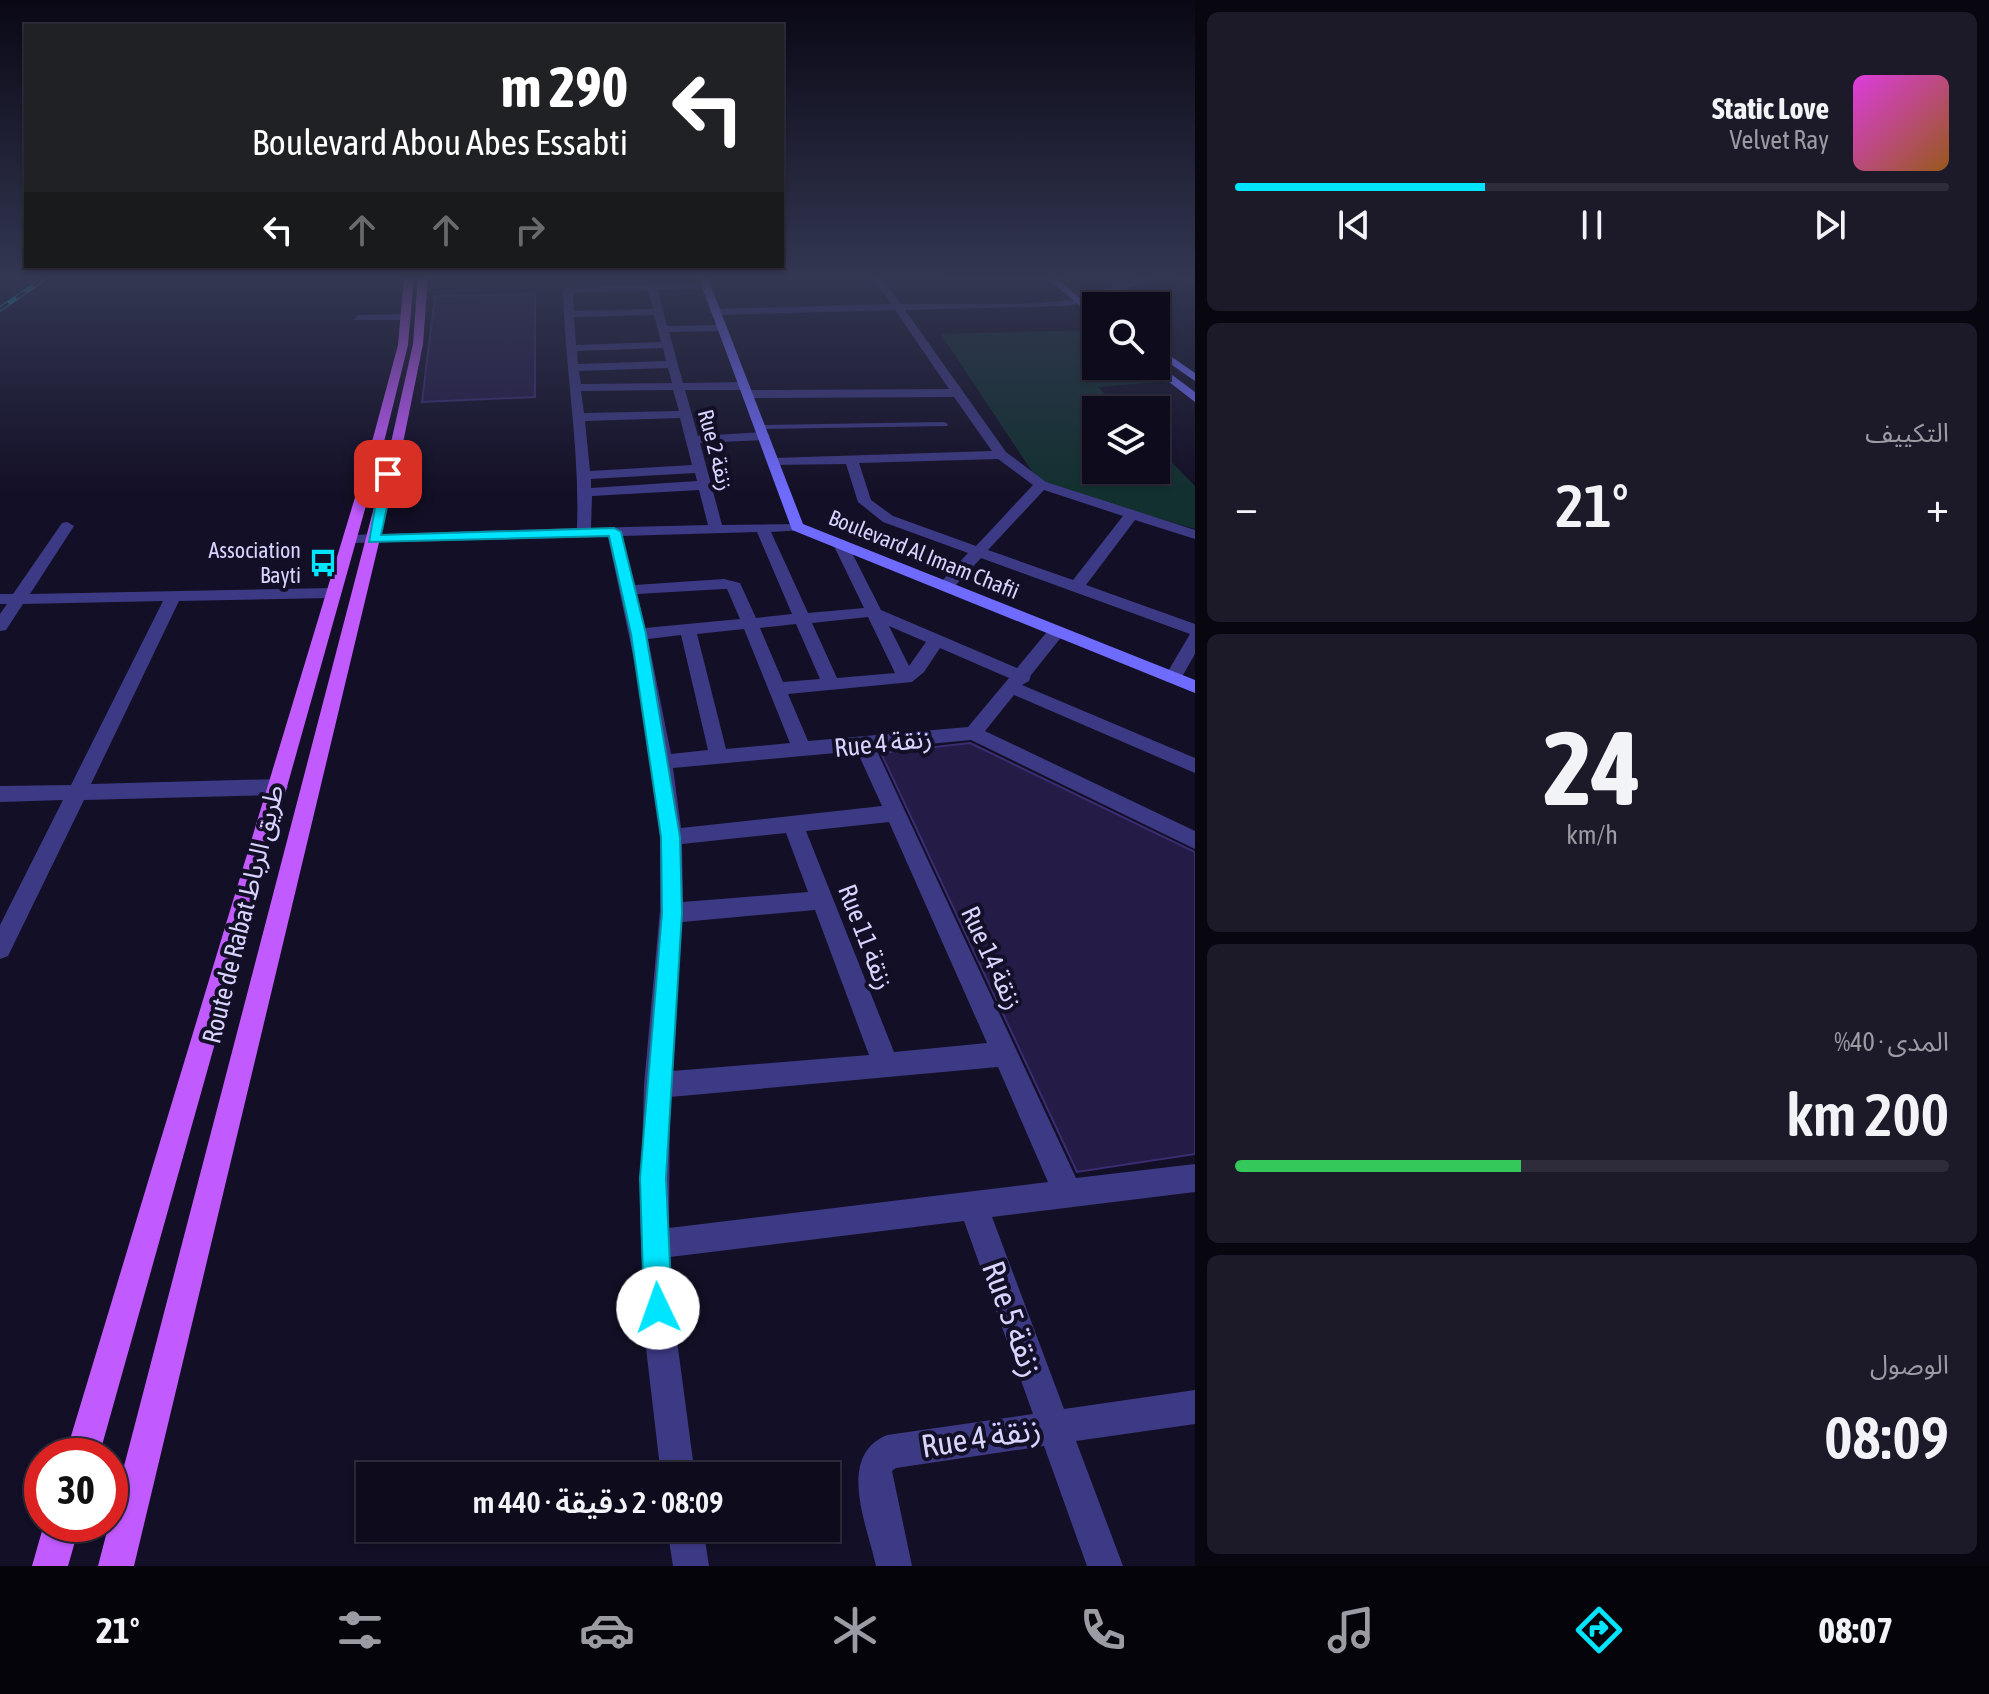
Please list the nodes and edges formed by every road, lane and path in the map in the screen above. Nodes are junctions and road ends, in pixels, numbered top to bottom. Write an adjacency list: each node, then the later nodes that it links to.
1 (402, 349): 38 (main road, Route de Rabat طريق الرباط)
2 (417, 349): 38 (main road, Route de Rabat طريق الرباط)
3 (571, 349): 9 (street)
4 (669, 349): 8 (street, Rue 2 زنقة)
5 (730, 349): 14 (street, Boulevard Al Imam Chafii)
6 (928, 349): 15 (street)
7 (1170, 359): 11 (street)
8 (672, 364): 9 (street); 12 (street, Rue 2 زنقة)
9 (572, 368): 13 (street)
10 (1170, 378): 16 (street)
11 (1195, 378)
12 (678, 386): 13 (street); 14 (street); 17 (street, Rue 2 زنقة)
13 (574, 388): 18 (street)
14 (746, 390): 15 (street); 20 (street, Boulevard Al Imam Chafii)
15 (958, 393): 22 (street)
16 (1195, 398)
17 (686, 414): 18 (street); 21 (street, Rue 2 زنقة)
18 (578, 417): 26 (street)
19 (944, 424): 20 (lane)
20 (763, 432): 21 (street); 24 (street, Boulevard Al Imam Chafii)
21 (693, 440): 25 (street, Rue 2 زنقة)
22 (1001, 455): 23 (street); 28 (street)
23 (851, 460): 24 (street); 40 (street)
24 (774, 462): 32 (street, Boulevard Al Imam Chafii)
25 (700, 469): 26 (street); 27 (street, Rue 2 زنقة)
26 (585, 475): 29 (street)
27 (705, 485): 29 (street); 34 (street, Rue 2 زنقة)
28 (1041, 485): 30 (street); 40 (street)
29 (587, 492): 36 (street)
30 (1131, 515): 37 (street); 42 (street)
31 (67, 526): 47 (street)
32 (797, 527): 33 (street); 39 (street, Boulevard Al Imam Chafii)
33 (762, 528): 34 (street); 49 (street)
34 (716, 529): 35 (street)
35 (614, 532): 36 (street); 43 (street)
36 (584, 533): 38 (street)
37 (1195, 535)
38 (362, 539): 44 (main road, Route de Rabat طريق الرباط); 94 (main road, Route de Rabat طريق الرباط)
39 (841, 544): 41 (street, Boulevard Al Imam Chafii); 48 (street)
40 (980, 551): 41 (street); 42 (street)
41 (946, 586): 54 (street, Boulevard Al Imam Chafii)
42 (1077, 586): 53 (street)
43 (628, 590): 50 (street); 55 (street)
44 (332, 593): 45 (street); 70 (main road, Route de Rabat طريق الرباط)
45 (173, 597): 47 (street); 71 (street)
46 (0, 599): 47 (street)
47 (19, 599): 51 (street)
48 (872, 612): 49 (street); 57 (street); 58 (street)
49 (799, 618): 50 (street); 61 (street)
50 (751, 624): 52 (street); 63 (street)
51 (0, 626)
52 (688, 630): 55 (street); 67 (street)
53 (1195, 630)
54 (1057, 631): 59 (street, Boulevard Al Imam Chafii); 60 (street)
55 (639, 634): 68 (street)
56 (1195, 638): 59 (street)
57 (937, 639): 58 (street); 60 (street)
58 (906, 678): 61 (street)
59 (1173, 678): 62 (street, Boulevard Al Imam Chafii)
60 (1018, 682): 64 (street); 69 (street)
61 (831, 684): 63 (street)
62 (1195, 687)
63 (779, 689): 66 (street)
64 (973, 733): 65 (street, Rue 4 زنقة); 76 (street)
65 (864, 744): 66 (street, Rue 4 زنقة); 73 (street, Rue 14 زنقة)
66 (803, 751): 67 (street, Rue 4 زنقة)
67 (719, 758): 68 (street, Rue 4 زنقة)
68 (660, 762): 75 (street)
69 (1195, 766)
70 (278, 787): 71 (street); 89 (main road, Route de Rabat طريق الرباط)
71 (78, 792): 72 (street); 79 (street)
72 (0, 794)
73 (895, 813): 74 (street); 80 (street, Rue 14 زنقة)
74 (794, 826): 75 (street); 77 (street, Rue 11 زنقة)
75 (671, 837): 78 (street)
76 (1195, 841)
77 (821, 900): 78 (street); 81 (street, Rue 11 زنقة)
78 (672, 913): 82 (street)
79 (0, 949)
80 (1005, 1054): 81 (street); 84 (street, Rue 14 زنقة)
81 (887, 1067): 82 (street)
82 (657, 1085): 86 (street)
83 (1195, 1178): 84 (street)
84 (1069, 1195): 85 (street)
85 (973, 1206): 86 (street); 88 (street, Rue 5 زنقة)
86 (655, 1244): 90 (street)
87 (1195, 1407): 88 (street, Rue 4 زنقة)
88 (1052, 1426): 96 (street, Rue 4 زنقة); 97 (street, Rue 5 زنقة)
89 (87, 1438)
90 (676, 1462)
91 (57, 1542): 93 (main road)
92 (687, 1542): 95 (street)
93 (50, 1566)
94 (116, 1566)
95 (691, 1566)
96 (894, 1566)
97 (1105, 1566)

